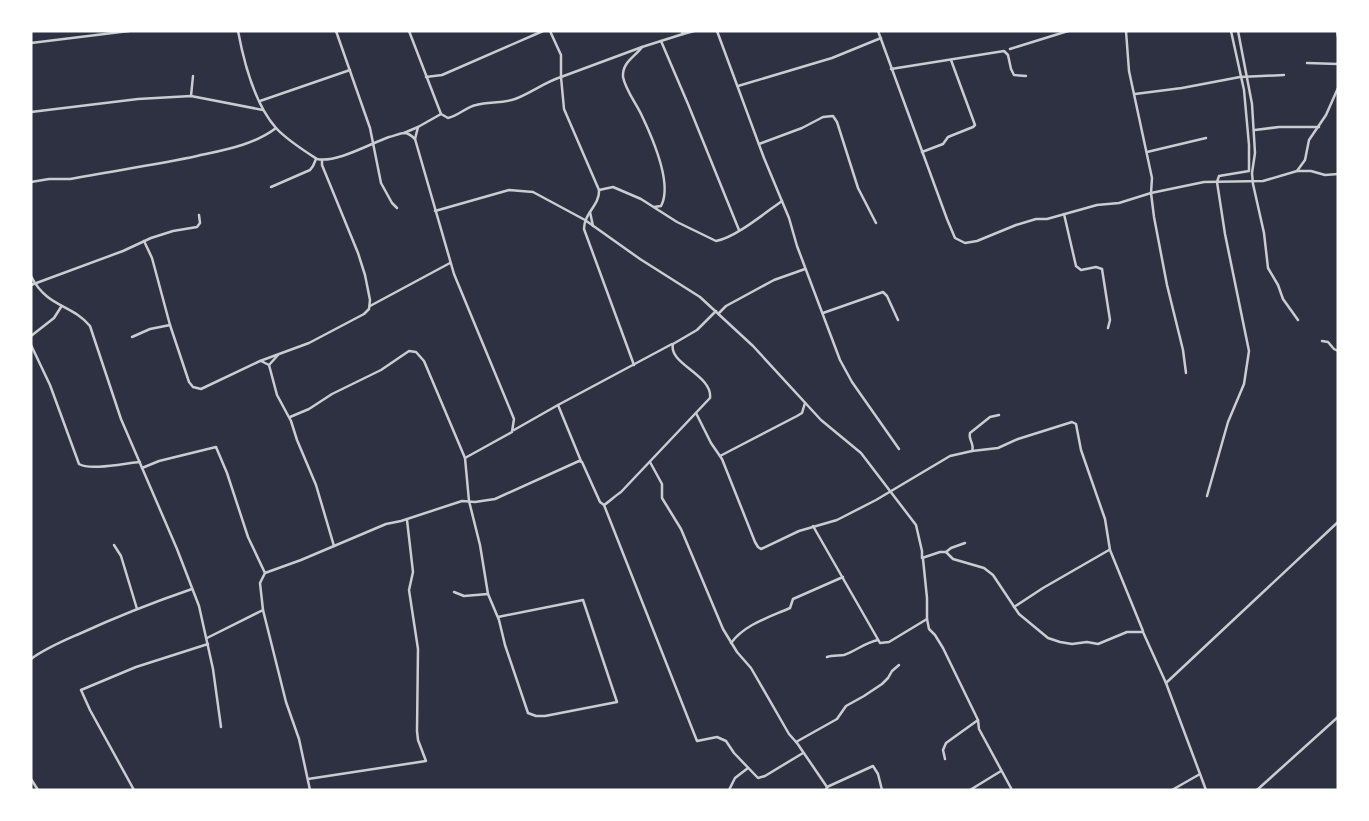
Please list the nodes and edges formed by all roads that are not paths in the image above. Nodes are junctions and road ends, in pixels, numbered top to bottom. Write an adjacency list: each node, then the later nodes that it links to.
1 (129, 31): 19 (street)
2 (238, 31): 38 (street)
3 (336, 31): 26 (street)
4 (409, 31): 31 (street)
5 (544, 31): 31 (street)
6 (550, 31): 32 (street)
7 (694, 31): 15 (street)
8 (717, 31): 34 (street)
9 (878, 31): 16 (street)
10 (1068, 31): 21 (street)
11 (1126, 31): 36 (street)
12 (1231, 31): 33 (street)
13 (1238, 31): 30 (street)
14 (1336, 31): 17 (street)
15 (683, 33): 18 (street)
16 (881, 38): 25 (street); 34 (street)
17 (1338, 38)
18 (661, 41): 20 (street); 73 (street)
19 (31, 43)
20 (642, 47): 32 (street); 64 (street)
21 (1010, 49)
22 (951, 60): 25 (street); 29 (street); 51 (street)
23 (1307, 63): 24 (street)
24 (1338, 64)
25 (891, 69): 51 (street)
26 (350, 70): 38 (street); 49 (street)
27 (1284, 75): 30 (street)
28 (193, 76): 37 (street)
29 (1026, 76)
30 (1246, 76): 33 (street); 45 (street)
31 (426, 77): 41 (street)
32 (561, 77): 41 (street); 61 (street)
33 (1240, 77): 36 (street); 58 (street)
34 (738, 86): 50 (street)
35 (1338, 88): 43 (street)
36 (1135, 94): 52 (street)
37 (192, 96): 39 (street); 40 (street)
38 (260, 101): 39 (street)
39 (263, 110): 44 (street)
40 (31, 112)
41 (441, 114): 42 (street)
42 (418, 127): 46 (street); 48 (street)
43 (1318, 127): 45 (street); 55 (street)
44 (276, 128): 53 (street); 57 (street)
45 (1255, 130): 59 (street)
46 (404, 133): 48 (street); 49 (street)
47 (1206, 138): 52 (street)
48 (415, 139): 66 (street)
49 (374, 142): 54 (street); 65 (street)
50 (759, 144): 63 (street); 71 (street)
51 (922, 152): 68 (street)
52 (1147, 152): 62 (street)
53 (316, 158): 54 (street); 60 (street)
54 (322, 160): 79 (street)
55 (1297, 171): 56 (street); 59 (street)
56 (1338, 174)
57 (31, 182)
58 (1217, 182): 59 (street); 62 (street); 113 (street)
59 (1253, 182): 84 (street)
60 (270, 187)
61 (599, 190): 64 (street); 67 (street)
62 (1151, 193): 68 (street); 97 (street)
63 (782, 201): 73 (street); 76 (street)
64 (654, 207): 73 (street)
65 (397, 208)
66 (435, 211): 70 (street); 75 (street)
67 (590, 212): 70 (street); 72 (street)
68 (1064, 214): 86 (street)
69 (199, 215): 74 (street)
70 (585, 220): 72 (street); 96 (street)
71 (876, 222)
72 (593, 226): 81 (street)
73 (739, 230)
74 (144, 241): 78 (street); 85 (street)
75 (450, 263): 79 (street); 103 (street)
76 (805, 269): 81 (street); 82 (street)
77 (31, 276): 78 (street)
78 (33, 284): 80 (street)
79 (370, 306): 93 (street)
80 (61, 307): 87 (street); 108 (street)
81 (717, 312): 90 (street); 98 (street)
82 (823, 313): 83 (street); 104 (street)
83 (898, 320)
84 (1298, 320)
85 (170, 325): 88 (street); 94 (street)
86 (1108, 328)
87 (31, 336)
88 (132, 337)
89 (1322, 341): 92 (street)
90 (673, 344): 96 (street); 100 (street)
91 (31, 345): 108 (street)
92 (1338, 351)
93 (278, 354): 94 (street); 95 (street)
94 (260, 361): 95 (street)
95 (268, 365): 102 (street)
96 (634, 365): 99 (street)
97 (1186, 373)
98 (806, 403): 106 (street); 112 (street)
99 (558, 405): 103 (street); 109 (street)
100 (696, 413): 106 (street); 110 (street)
101 (999, 415): 105 (street)
102 (290, 417): 107 (street); 121 (street)
103 (513, 430): 107 (street)
104 (899, 449)
105 (972, 451): 112 (street); 122 (street)
106 (720, 456): 118 (street)
107 (465, 458): 114 (street)
108 (140, 462): 111 (street)
109 (582, 462): 114 (street); 115 (street)
110 (650, 462): 115 (street); 138 (street)
111 (142, 468): 125 (street); 127 (street)
112 (889, 491): 118 (street); 124 (street)
113 (1207, 496)
114 (469, 501): 116 (street); 129 (street)
115 (604, 505): 150 (street)
116 (408, 520): 121 (street); 154 (street)
117 (1338, 522): 143 (street)
118 (813, 526): 126 (street)
119 (965, 543): 123 (street)
120 (114, 545): 131 (street)
121 (334, 546): 125 (street)
122 (1110, 550): 130 (street); 135 (street)
123 (946, 552): 124 (street); 130 (street)
124 (922, 558): 134 (street)
125 (265, 573): 132 (street)
126 (842, 577): 137 (street); 138 (street)
127 (192, 589): 131 (street); 136 (street)
128 (454, 592): 129 (street)
129 (488, 594): 133 (street)
130 (1014, 607): 135 (street)
131 (138, 609): 141 (street)
132 (263, 610): 136 (street); 154 (street)
133 (498, 617): 133 (street)
134 (927, 619): 137 (street); 145 (street)
135 (1143, 632): 143 (street)
136 (207, 638): 139 (street)
137 (878, 640): 140 (street)
138 (731, 643): 147 (street)
139 (208, 644): 146 (street); 157 (street)
140 (827, 656)
141 (31, 659)
142 (899, 664): 147 (street)
143 (1166, 683): 152 (street)
144 (1338, 717): 165 (street)
145 (978, 720): 149 (street); 151 (street)
146 (221, 727)
147 (796, 742): 148 (street)
148 (803, 753): 150 (street); 155 (street)
149 (945, 759)
150 (748, 768): 159 (street)
151 (1001, 771): 161 (street); 162 (street)
152 (1200, 774): 163 (street); 164 (street)
153 (31, 779): 156 (street)
154 (308, 780): 158 (street)
155 (826, 788): 160 (street)
156 (38, 790)
157 (134, 790)
158 (310, 790)
159 (729, 790)
160 (882, 790)
161 (970, 790)
162 (1012, 790)
163 (1172, 790)
164 (1206, 790)
165 (1257, 790)

